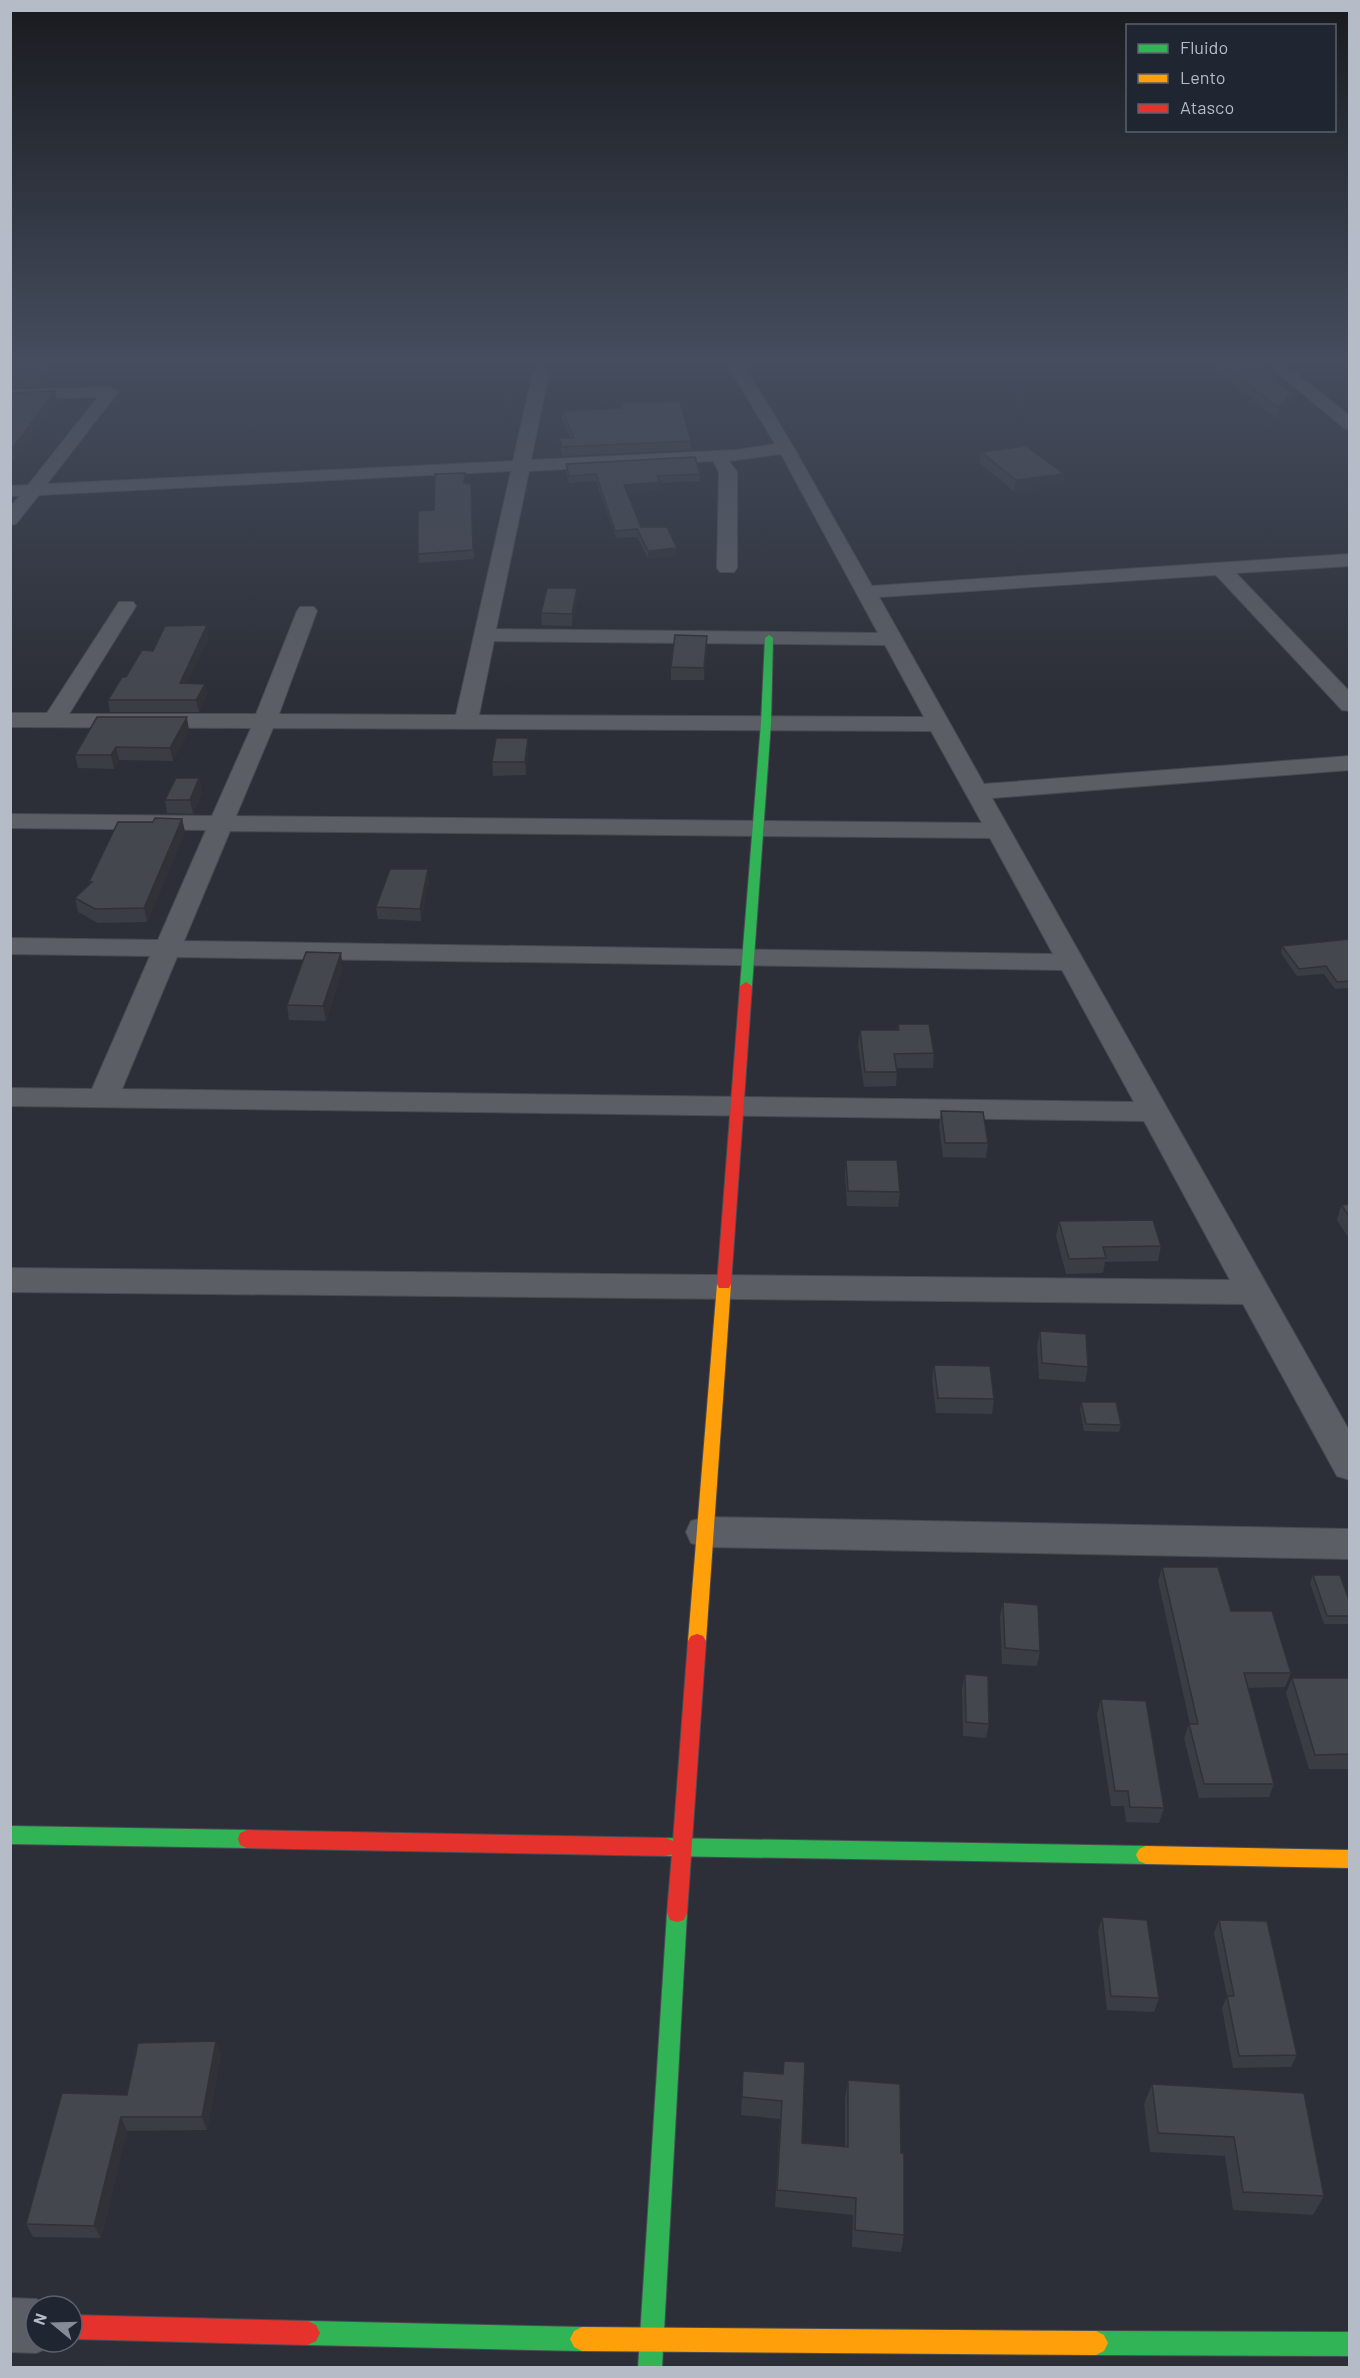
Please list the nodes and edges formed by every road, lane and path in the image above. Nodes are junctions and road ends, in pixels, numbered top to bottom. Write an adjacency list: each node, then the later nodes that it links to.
1 (49, 470): 6 (street)
2 (424, 470): 6 (street)
3 (520, 470): 15 (street)
4 (727, 470): 10 (street)
5 (798, 470): 12 (street)
6 (33, 490): 7 (street); 8 (street)
7 (10, 491)
8 (10, 520)
9 (1350, 560): 11 (street)
10 (727, 568)
11 (1221, 569): 12 (street); 18 (street)
12 (867, 592): 17 (street)
13 (126, 606): 20 (street)
14 (307, 611): 21 (street)
15 (484, 635): 16 (street); 22 (street)
16 (769, 638): 17 (street); 23 (street)
17 (893, 639): 24 (street)
18 (1350, 705)
19 (10, 720): 20 (street)
20 (54, 720): 21 (street)
21 (265, 721): 22 (street); 28 (street)
22 (466, 722): 23 (street)
23 (766, 723): 24 (street); 29 (street)
24 (940, 724): 26 (street)
25 (1350, 763): 26 (street)
26 (978, 792): 30 (street)
27 (10, 821): 28 (street)
28 (221, 823): 29 (street); 32 (street)
29 (758, 828): 30 (street); 33 (street)
30 (999, 831): 34 (street)
31 (10, 946): 32 (street)
32 (167, 949): 33 (street); 36 (street)
33 (748, 957): 34 (street); 37 (street)
34 (1071, 962): 38 (street)
35 (10, 1097): 36 (street)
36 (103, 1098): 37 (street)
37 (737, 1107): 38 (street); 40 (street)
38 (1154, 1112): 41 (street)
39 (10, 1280): 40 (street)
40 (723, 1287): 41 (street); 43 (street)
41 (1254, 1292): 42 (street)
42 (1350, 1466)
43 (705, 1532): 44 (street); 46 (street)
44 (1350, 1544)
45 (10, 1835): 46 (street)
46 (681, 1847): 47 (street); 49 (street)
47 (1350, 1859)
48 (84, 2327): 49 (street)
49 (652, 2341): 50 (street); 51 (street)
50 (1350, 2344)
51 (650, 2367)

